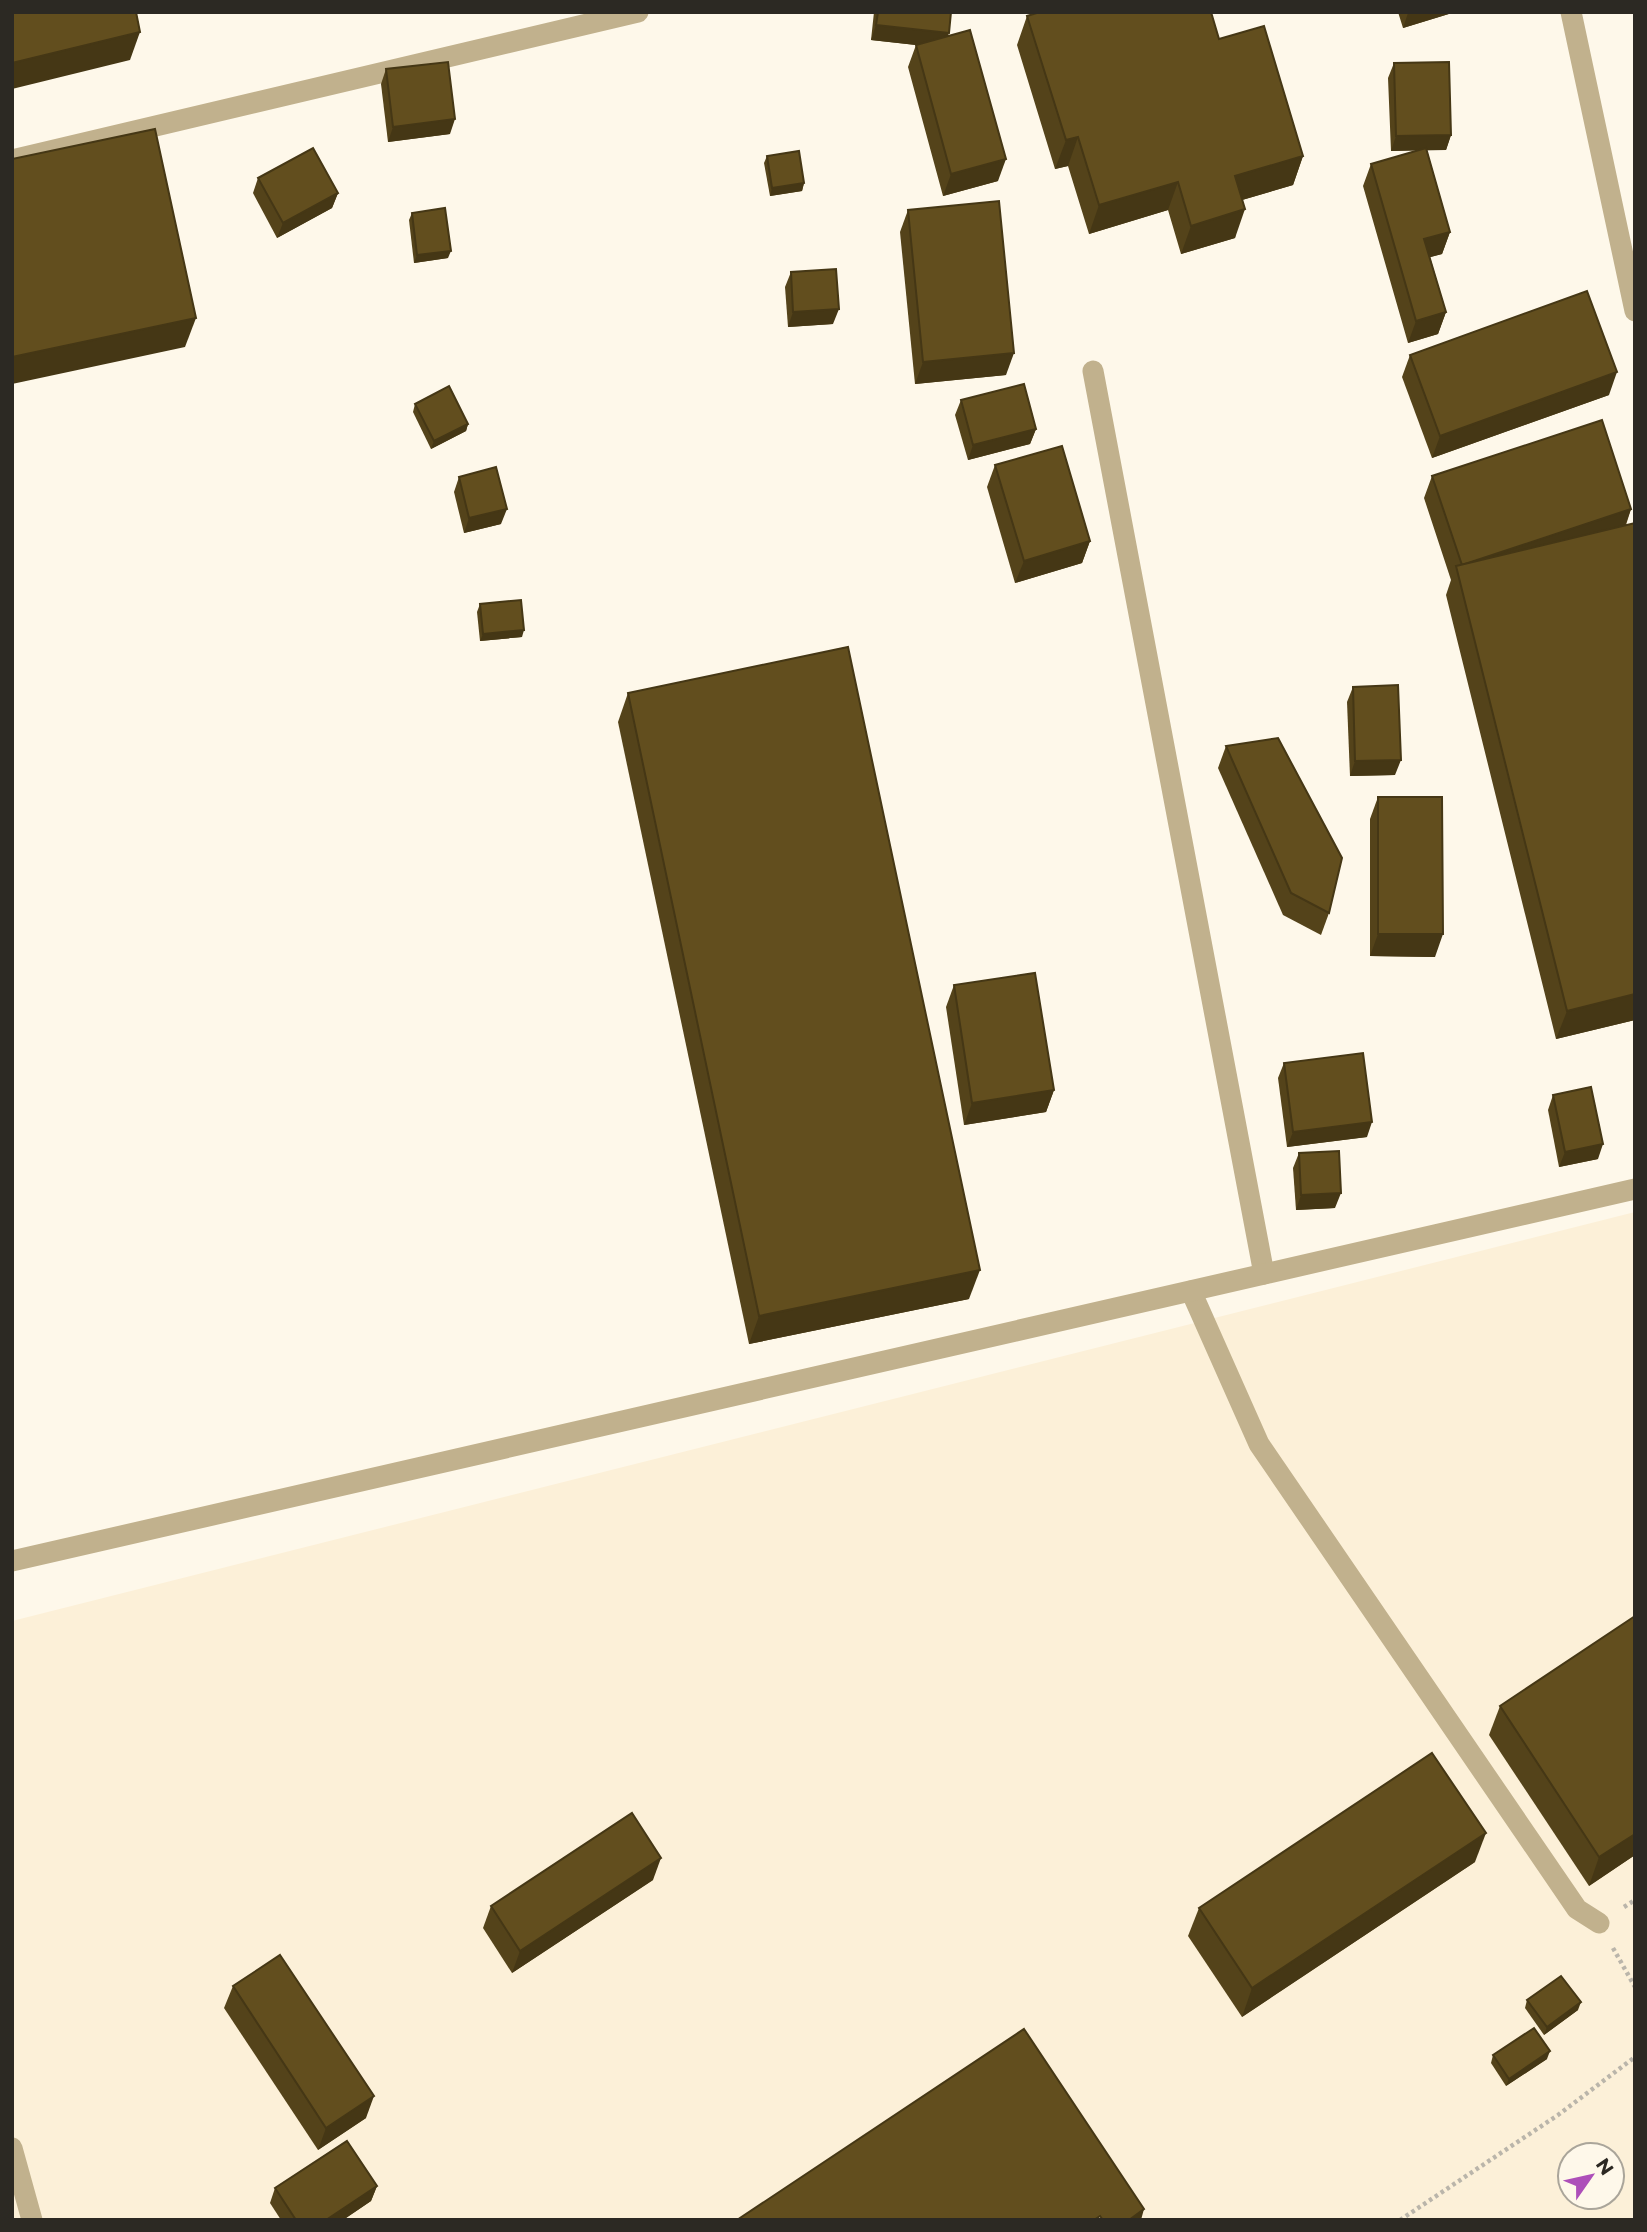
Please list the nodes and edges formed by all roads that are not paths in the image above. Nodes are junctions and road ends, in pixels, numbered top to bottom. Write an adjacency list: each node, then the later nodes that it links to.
1 (638, 12): 3 (street)
2 (1571, 12): 4 (street)
3 (12, 160)
4 (1635, 311)
5 (1093, 371): 7 (street)
6 (1635, 1189): 7 (street)
7 (1264, 1274): 8 (street)
8 (1191, 1291): 9 (street); 10 (street)
9 (12, 1561)
10 (1599, 1923)
11 (12, 2148): 12 (street)
12 (32, 2220)

